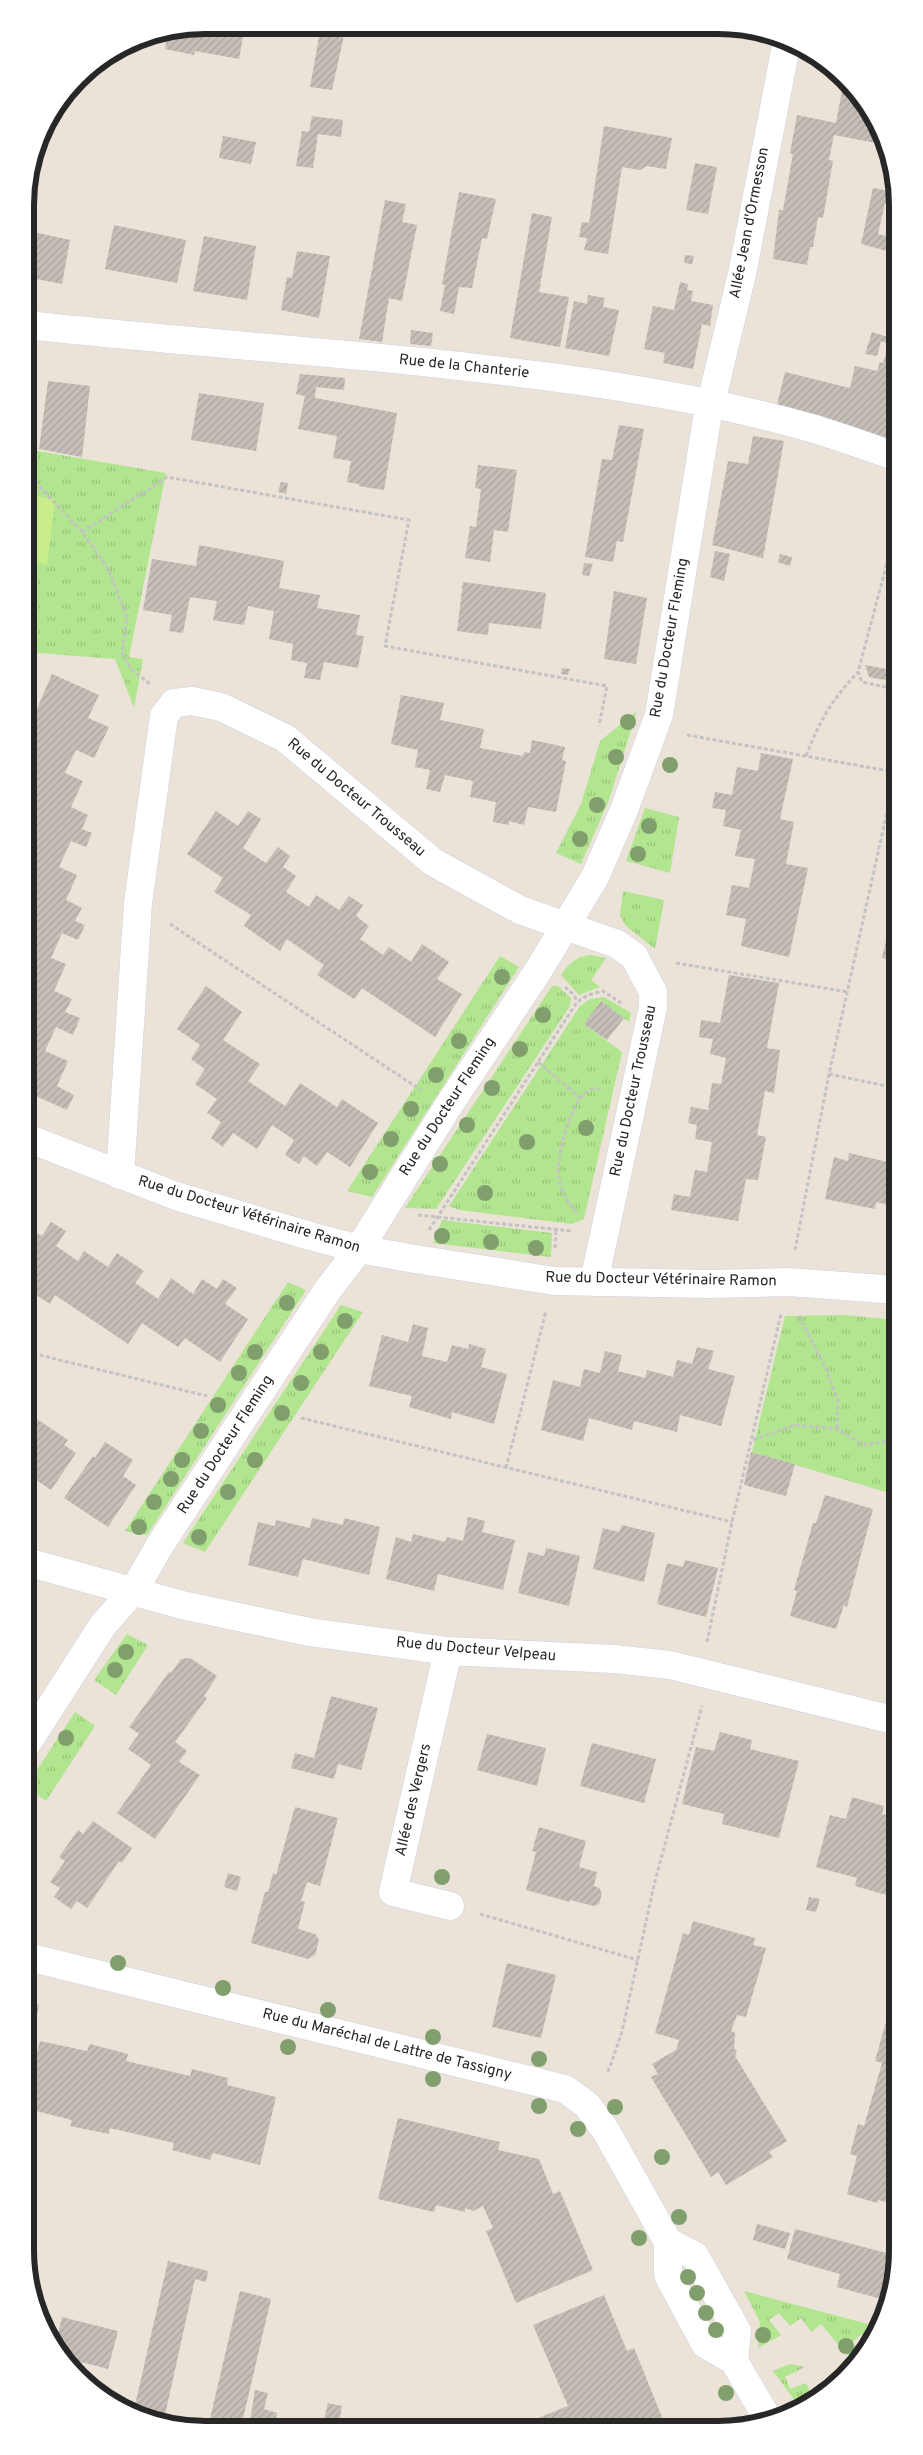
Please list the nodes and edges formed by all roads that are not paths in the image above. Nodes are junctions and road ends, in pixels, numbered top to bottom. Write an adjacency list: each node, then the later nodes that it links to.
1 (786, 48): 3 (street, Allée Jean d'Ormesson)
2 (34, 326): 3 (street, Rue de la Chanterie)
3 (711, 404): 4 (street, Rue de la Chanterie); 5 (street, Rue du Docteur Fleming)
4 (889, 454)
5 (564, 927): 7 (street, Rue du Docteur Trousseau); 8 (street, Rue du Docteur Fleming); 9 (street, Rue du Docteur Trousseau)
6 (34, 1141): 7 (street, Rue du Docteur Vétérinaire Ramon)
7 (120, 1175): 8 (street, Rue du Docteur Vétérinaire Ramon)
8 (359, 1249): 9 (street, Rue du Docteur Vétérinaire Ramon); 12 (street, Rue du Docteur Fleming)
9 (594, 1282): 10 (street, Rue du Docteur Vétérinaire Ramon)
10 (889, 1289)
11 (34, 1564): 12 (street, Rue du Docteur Velpeau)
12 (134, 1590): 13 (street, Rue du Docteur Velpeau); 15 (street, Rue du Docteur Fleming)
13 (448, 1650): 14 (street, Rue du Docteur Velpeau); 16 (street, Allée des Vergers)
14 (889, 1719)
15 (34, 1733)
16 (450, 1906)
17 (34, 1958): 18 (street, Rue du Maréchal de Lattre de Tassigny)
18 (765, 2414)

